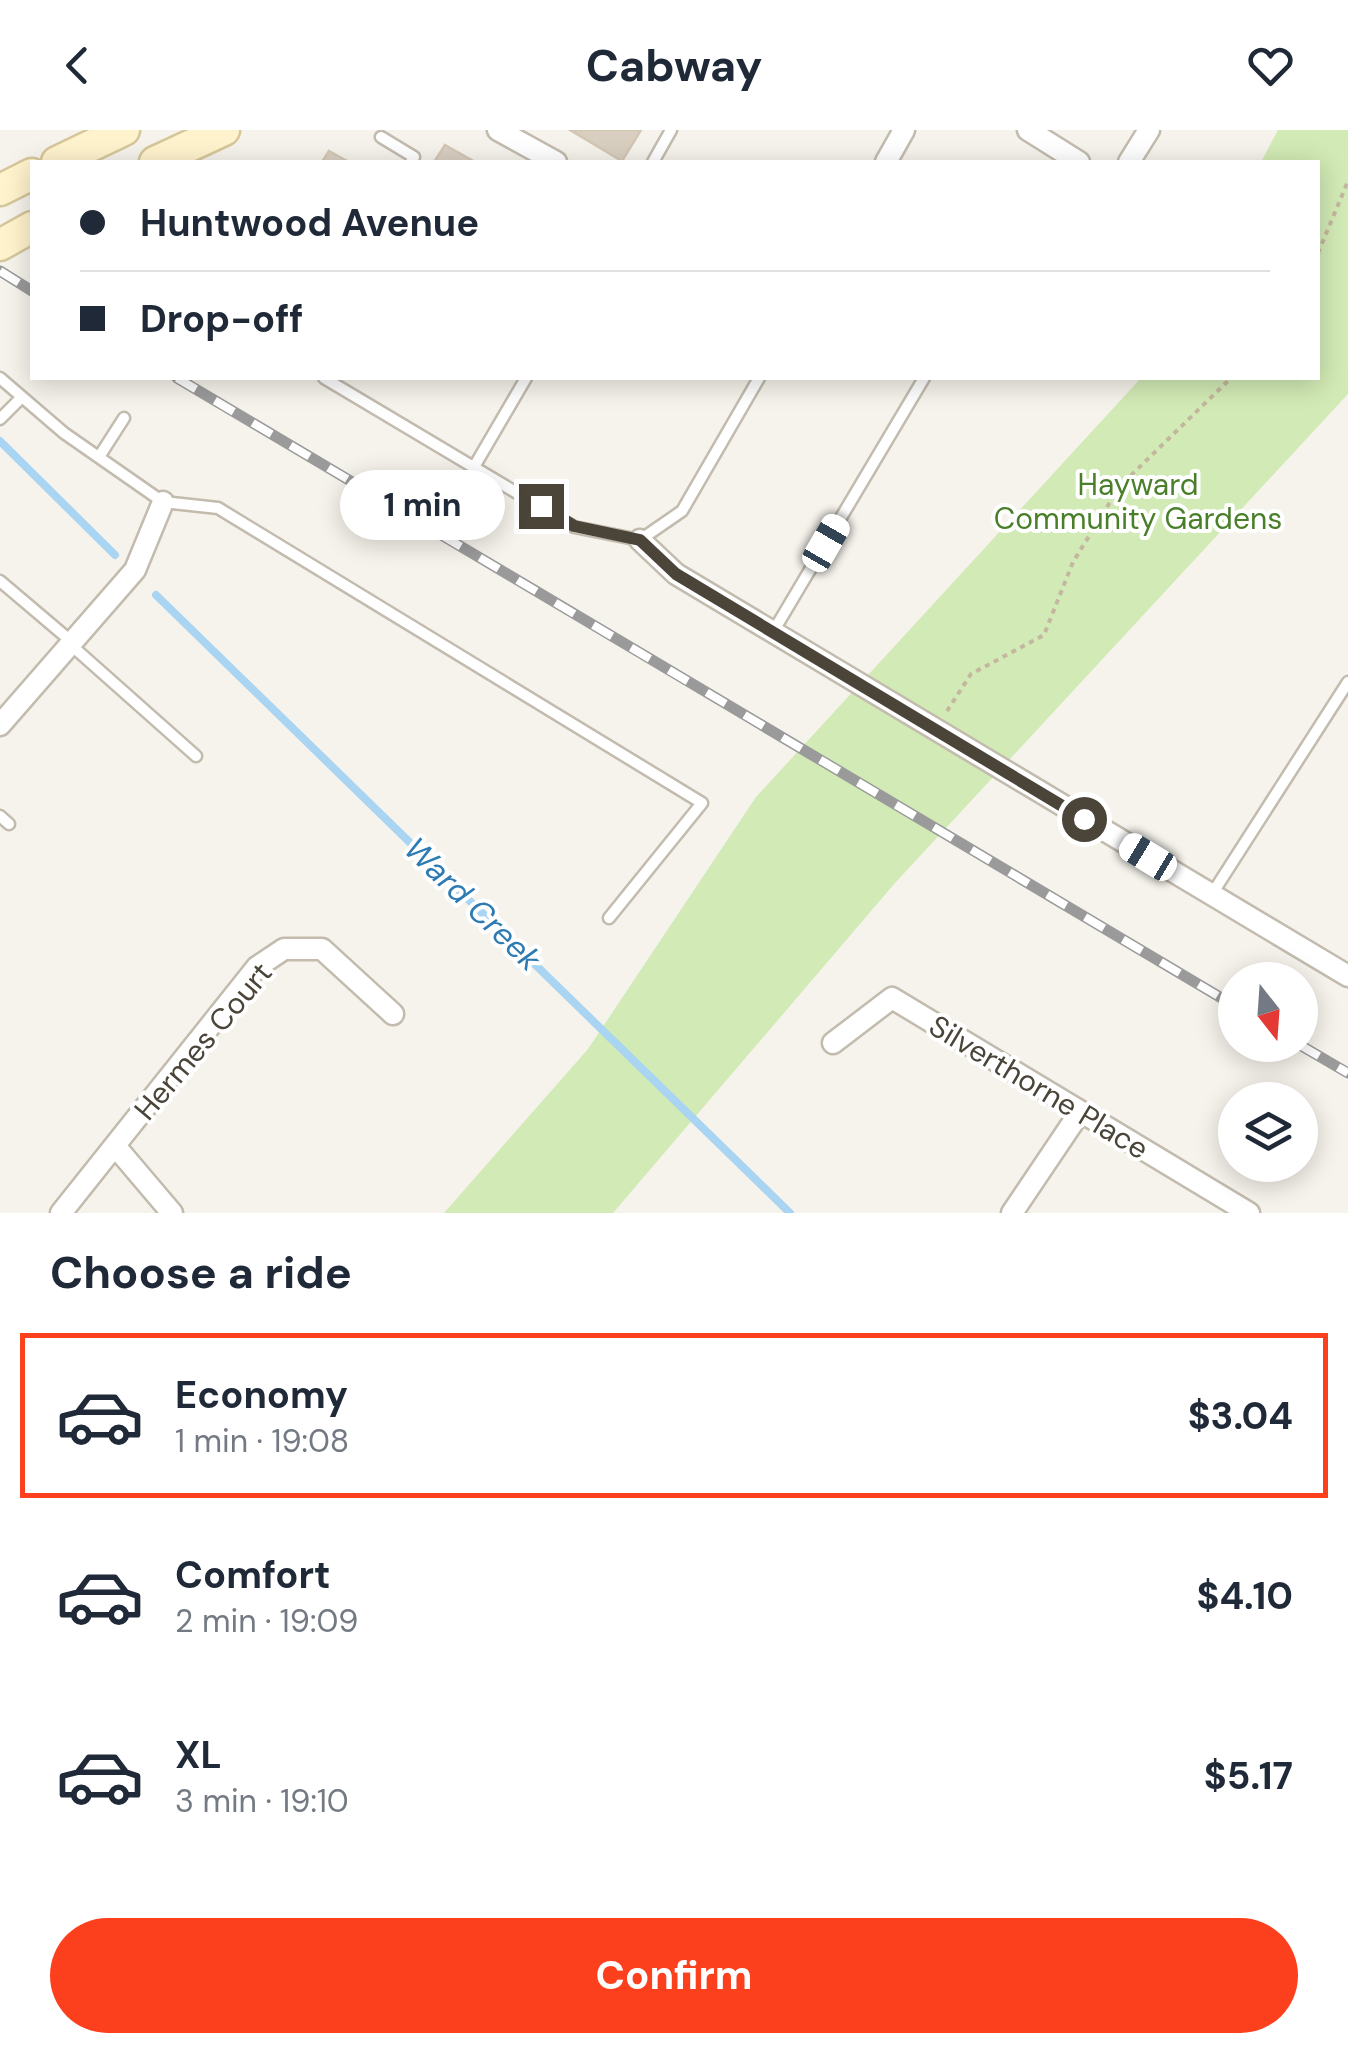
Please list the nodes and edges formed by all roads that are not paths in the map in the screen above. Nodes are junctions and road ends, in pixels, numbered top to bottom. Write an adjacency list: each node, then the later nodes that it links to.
1 (124, 130): 9 (main road)
2 (224, 130): 10 (main road)
3 (498, 130): 12 (street)
4 (672, 130): 13 (lane)
5 (904, 130): 14 (street)
6 (1028, 130): 15 (street)
7 (1149, 130): 16 (street)
8 (381, 138): 11 (lane)
9 (61, 160)
10 (159, 160)
11 (413, 160)
12 (552, 160)
13 (654, 160)
14 (887, 160)
15 (1076, 160)
16 (1130, 160)
17 (30, 175): 18 (main road)
18 (0, 190)
19 (30, 228): 20 (main road)
20 (0, 245)
21 (0, 378): 26 (lane)
22 (327, 380): 30 (lane)
23 (525, 380): 30 (lane)
24 (758, 380): 32 (lane)
25 (923, 380): 34 (lane)
26 (22, 397): 28 (lane); 29 (lane)
27 (124, 418): 29 (lane)
28 (0, 419)
29 (98, 457): 31 (lane)
30 (474, 466): 32 (lane)
31 (163, 502): 35 (street); 40 (lane)
32 (640, 540): 34 (street)
33 (0, 581): 35 (lane)
34 (773, 633): 39 (street)
35 (71, 643): 37 (street); 38 (lane)
36 (1348, 682): 39 (lane)
37 (0, 725)
38 (196, 756)
39 (1212, 895): 41 (street)
40 (609, 918)
41 (1348, 976)
42 (393, 1014): 45 (street, Hermes Court)
43 (834, 1043): 44 (street, Silverthorne Place)
44 (1080, 1112): 48 (street); 49 (street, Silverthorne Place)
45 (116, 1147): 46 (street, Hermes Court); 47 (street, Hermes Court)
46 (61, 1213)
47 (172, 1213)
48 (1012, 1213)
49 (1249, 1213)

